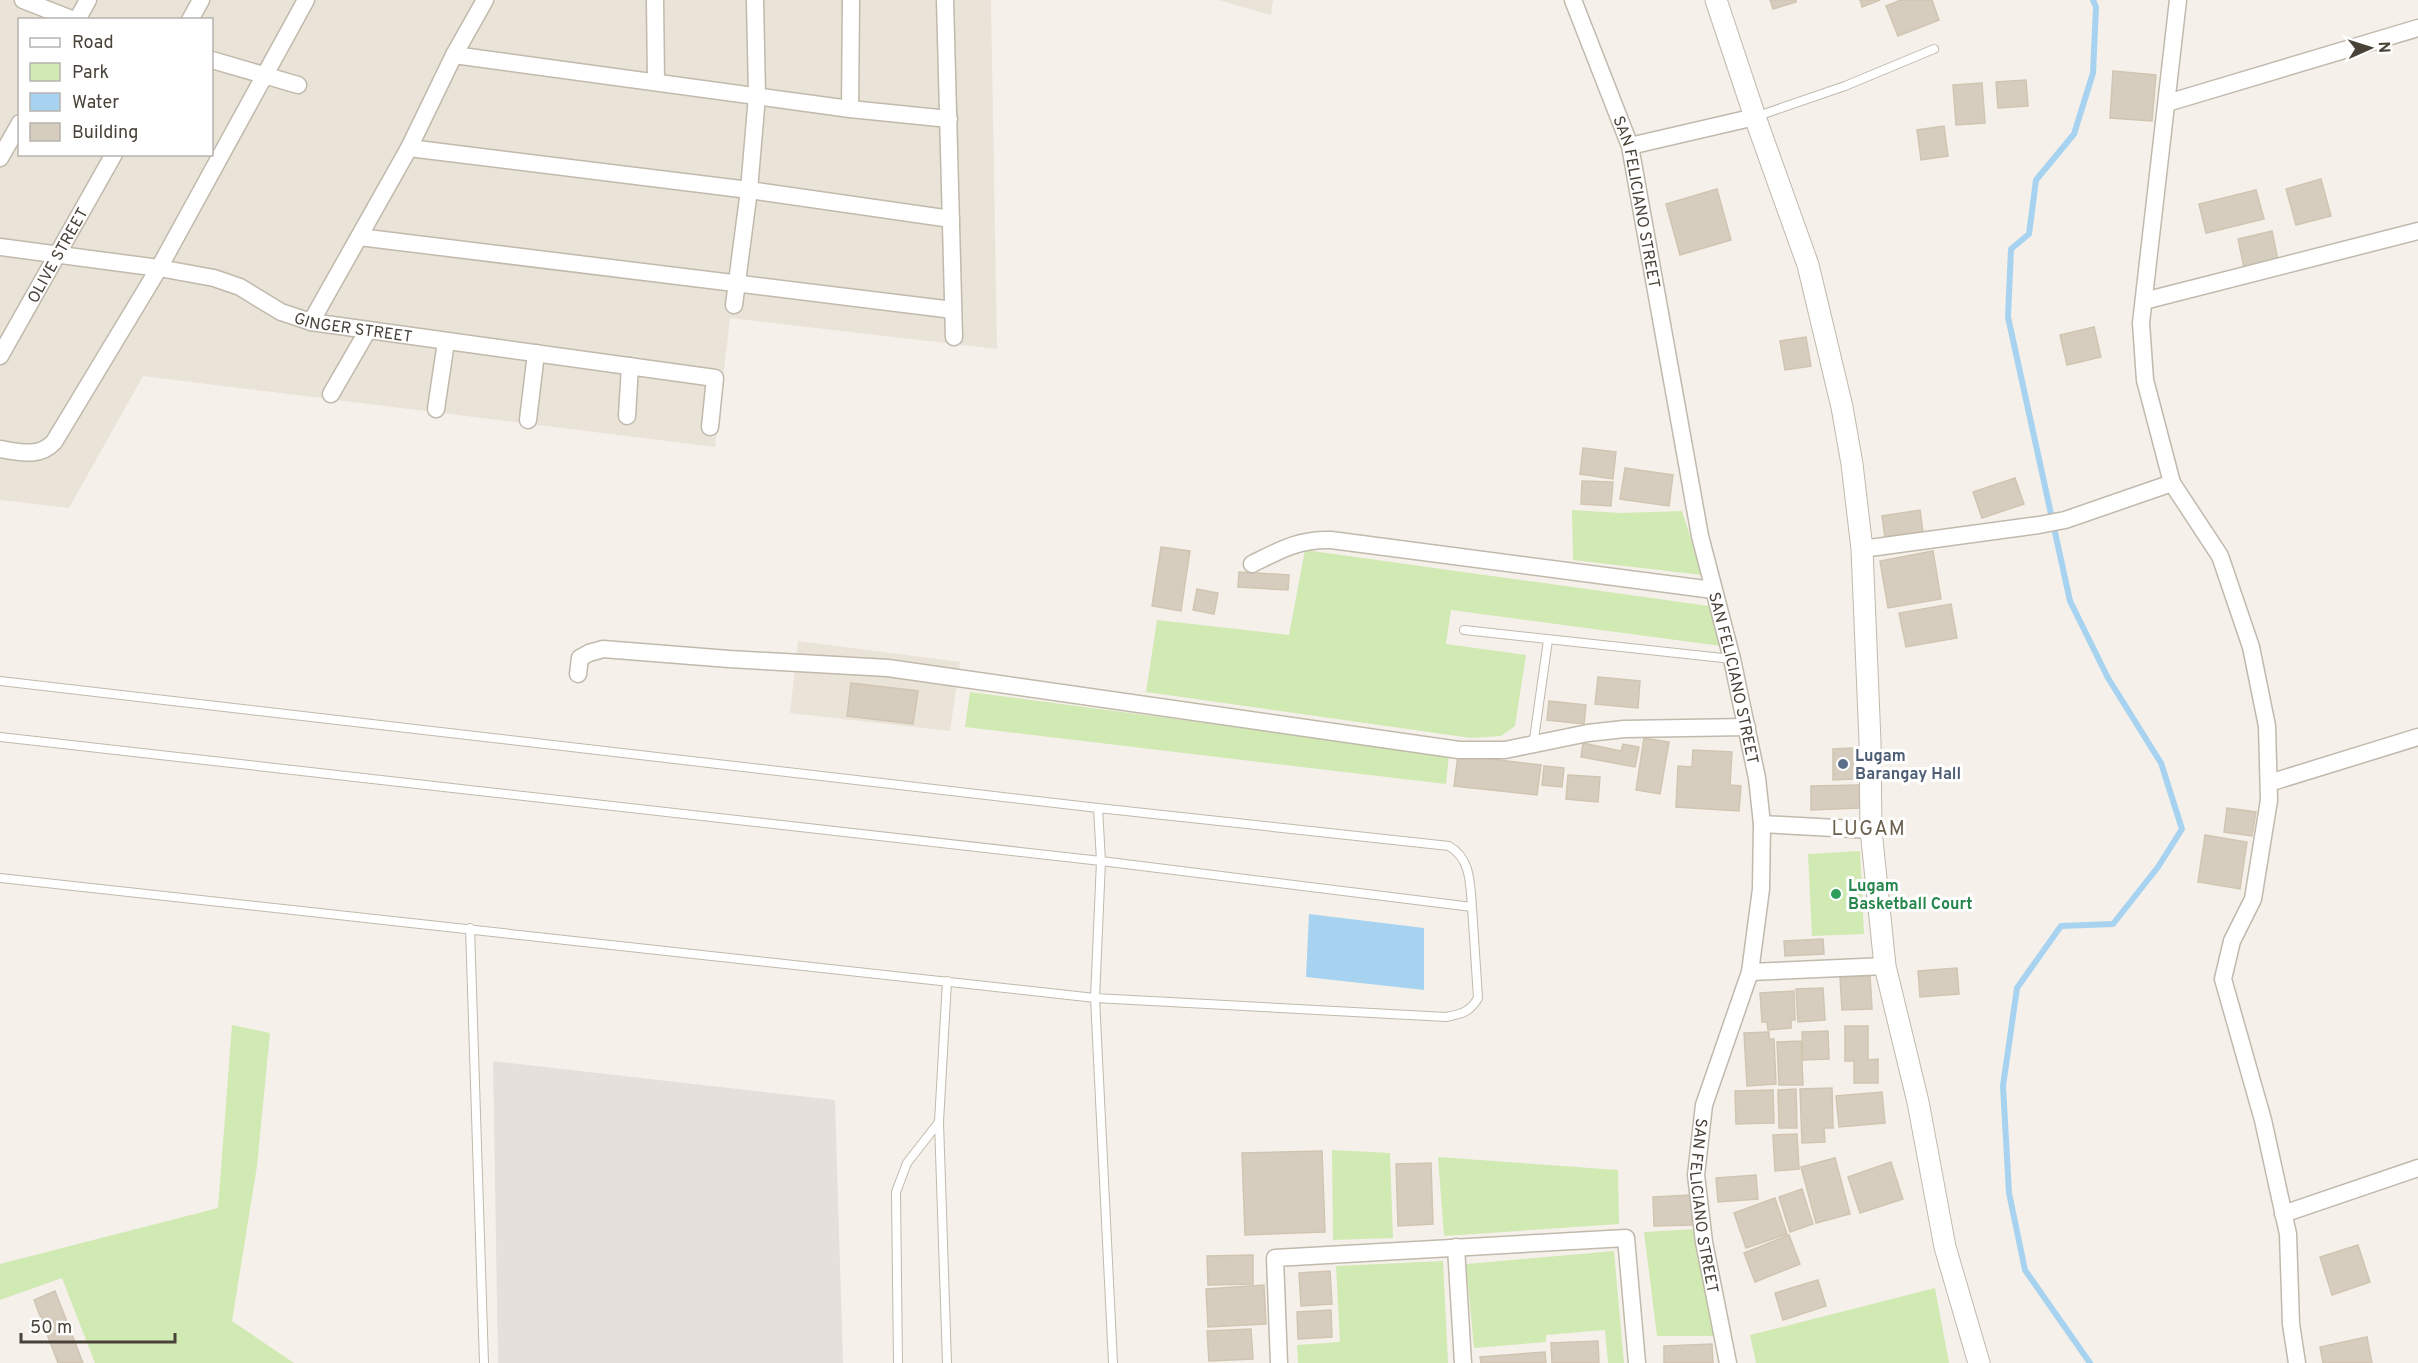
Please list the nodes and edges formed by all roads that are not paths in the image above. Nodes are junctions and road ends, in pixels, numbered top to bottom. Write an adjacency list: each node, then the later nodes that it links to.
1 (23, 0): 13 (street)
2 (88, 0): 14 (street)
3 (201, 0): 15 (street)
4 (306, 0): 20 (street)
5 (485, 0): 18 (street)
6 (655, 0): 21 (street)
7 (755, 0): 23 (street)
8 (851, 0): 25 (street)
9 (945, 0): 27 (street)
10 (1573, 0): 29 (street, SAN FELICIANO STREET)
11 (1716, 0): 26 (street)
12 (2178, 0): 24 (street)
13 (70, 18)
14 (76, 18)
15 (191, 18)
16 (2418, 28): 24 (street)
17 (1934, 49): 26 (lane)
18 (454, 55): 21 (street); 30 (street)
19 (213, 60): 20 (street)
20 (264, 76): 22 (street); 39 (street)
21 (656, 81): 23 (street)
22 (298, 85)
23 (757, 96): 25 (street); 33 (street)
24 (2167, 103): 41 (street)
25 (850, 109): 27 (street)
26 (1755, 117): 29 (street); 58 (street)
27 (950, 119): 34 (street)
28 (18, 126): 32 (street)
29 (1630, 146): 60 (street, SAN FELICIANO STREET)
30 (409, 148): 33 (street); 36 (street)
31 (113, 156): 38 (street, OLIVE STREET)
32 (0, 158)
33 (749, 190): 34 (street); 40 (street)
34 (951, 219): 43 (street)
35 (2418, 231): 41 (street)
36 (359, 237): 40 (street); 44 (street)
37 (0, 247): 38 (street, GINGER STREET)
38 (59, 254): 39 (street, GINGER STREET); 49 (street, OLIVE STREET)
39 (159, 267): 44 (street, GINGER STREET); 56 (street)
40 (736, 282): 42 (street); 43 (street)
41 (2144, 301): 57 (street)
42 (734, 305)
43 (953, 310): 46 (street)
44 (311, 322): 45 (street, GINGER STREET)
45 (368, 330): 47 (street, GINGER STREET); 51 (street)
46 (954, 337)
47 (446, 342): 48 (street, GINGER STREET); 52 (street)
48 (536, 353): 50 (street, GINGER STREET); 54 (street)
49 (0, 356)
50 (630, 366): 53 (street); 55 (street, GINGER STREET)
51 (331, 394)
52 (435, 409)
53 (627, 416)
54 (528, 420)
55 (710, 427)
56 (0, 449)
57 (2172, 483): 58 (street); 70 (street)
58 (1862, 549): 73 (street)
59 (1252, 564): 60 (street)
60 (1713, 590): 63 (street, SAN FELICIANO STREET)
61 (1464, 630): 62 (lane)
62 (1548, 640): 63 (lane); 69 (lane)
63 (1732, 659): 66 (street, SAN FELICIANO STREET)
64 (578, 674): 69 (street)
65 (0, 681): 71 (lane)
66 (1747, 727): 69 (street); 72 (street, SAN FELICIANO STREET)
67 (0, 737): 74 (lane)
68 (2418, 737): 70 (street)
69 (1533, 746)
70 (2269, 783): 84 (street)
71 (1098, 808): 74 (lane); 76 (lane)
72 (1762, 824): 73 (street); 79 (street, SAN FELICIANO STREET)
73 (1871, 830): 78 (street)
74 (1101, 861): 76 (lane); 81 (lane)
75 (0, 878): 77 (lane)
76 (1472, 907): 81 (lane)
77 (470, 928): 80 (lane); 86 (lane)
78 (1885, 966): 79 (street); 94 (street)
79 (1750, 972): 93 (street, SAN FELICIANO STREET)
80 (947, 981): 81 (lane); 82 (lane)
81 (1095, 998): 89 (lane)
82 (939, 1122): 87 (lane); 88 (lane)
83 (2418, 1168): 84 (street)
84 (2283, 1214): 95 (street)
85 (1456, 1248): 90 (street); 91 (street); 92 (street)
86 (484, 1363)
87 (898, 1363)
88 (947, 1363)
89 (1113, 1363)
90 (1279, 1363)
91 (1463, 1363)
92 (1637, 1363)
93 (1728, 1363)
94 (1979, 1363)
95 (2297, 1363)

